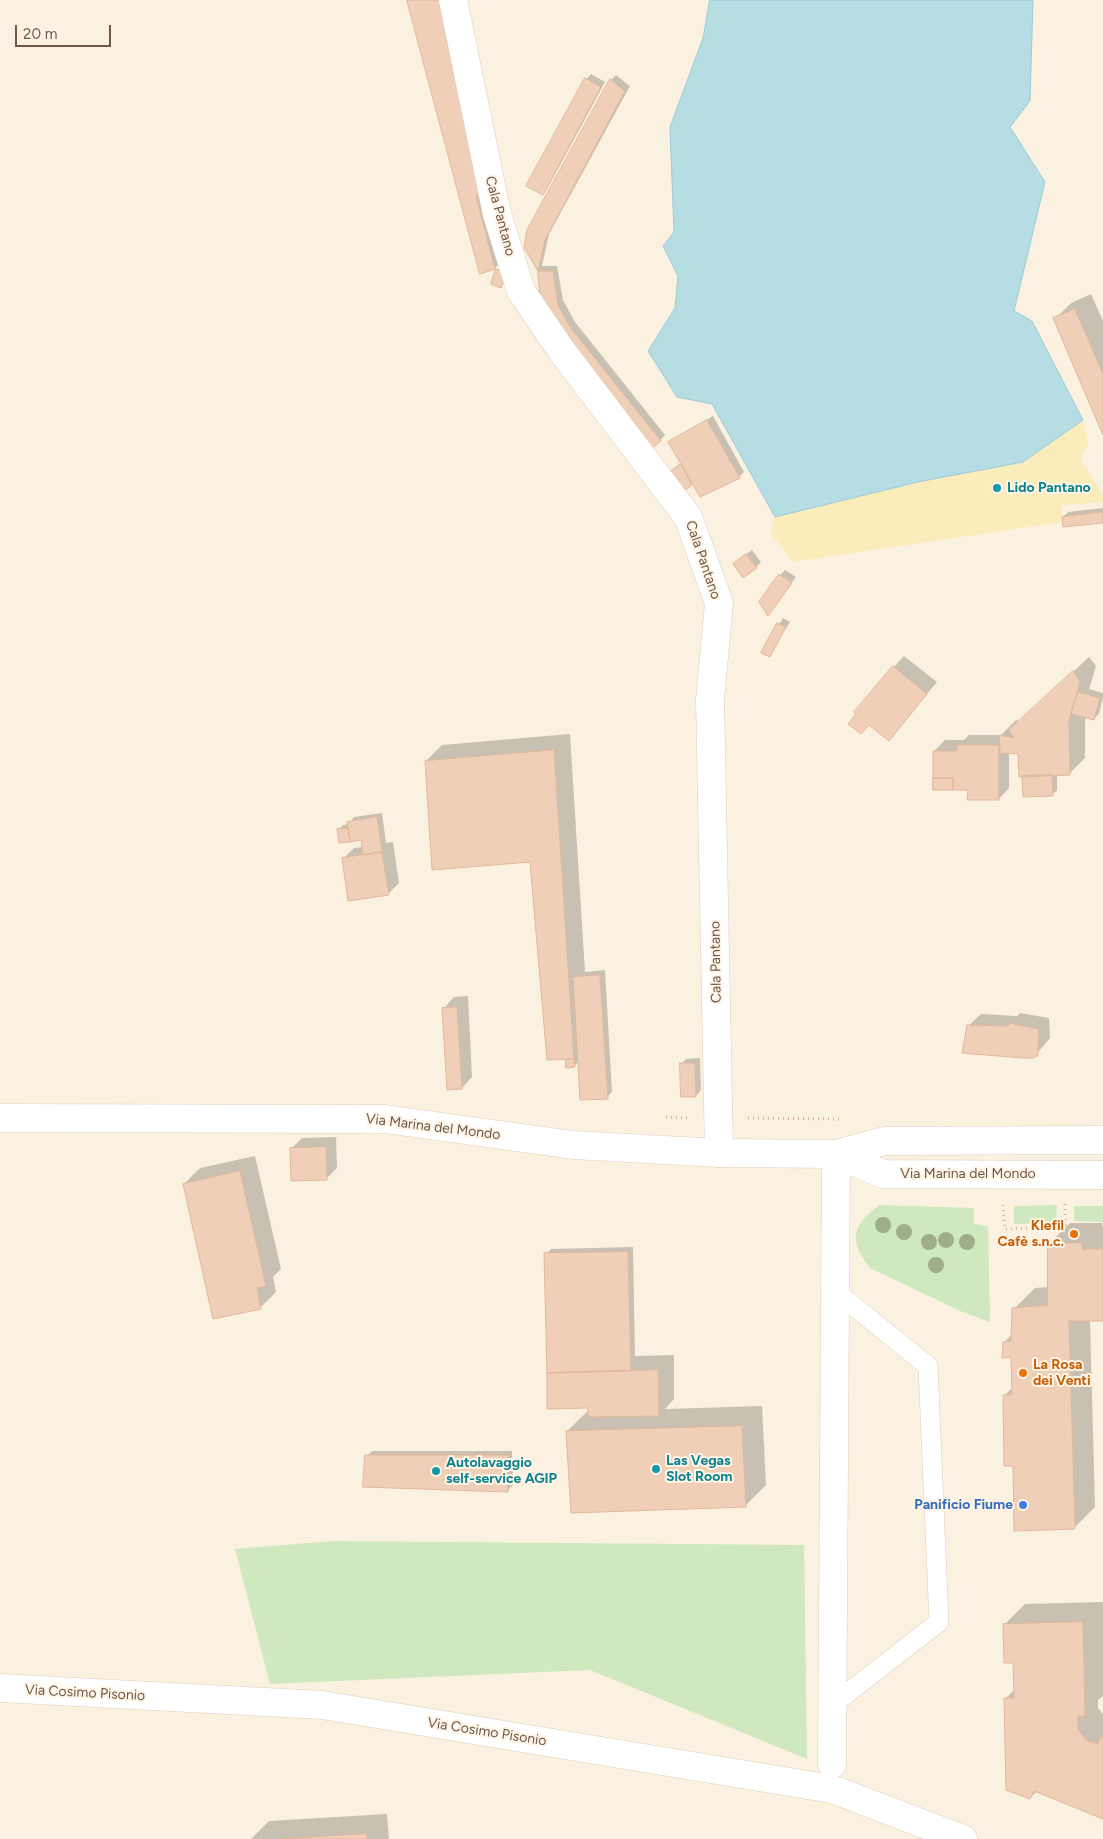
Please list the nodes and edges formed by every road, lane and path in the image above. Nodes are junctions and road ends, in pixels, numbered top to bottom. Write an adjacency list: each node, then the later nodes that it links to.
1 (453, 0): 4 (street, Cala Pantano)
2 (664, 1117): 4 (path)
3 (0, 1118): 7 (street, Via Marina del Mondo)
4 (719, 1118): 5 (path); 7 (street, Cala Pantano)
5 (850, 1119)
6 (1103, 1140): 8 (street, Via Marina del Mondo)
7 (719, 1153): 8 (street, Via Marina del Mondo)
8 (836, 1154): 9 (street, Via Marina del Mondo); 14 (street)
9 (1103, 1175)
10 (1064, 1203): 13 (path)
11 (1003, 1204): 13 (path)
12 (1103, 1226): 13 (path)
13 (1065, 1227)
14 (835, 1291): 16 (street); 16 (lane)
15 (0, 1688): 18 (street, Via Cosimo Pisonio)
16 (832, 1705): 17 (street)
17 (832, 1764)
18 (963, 1839)

